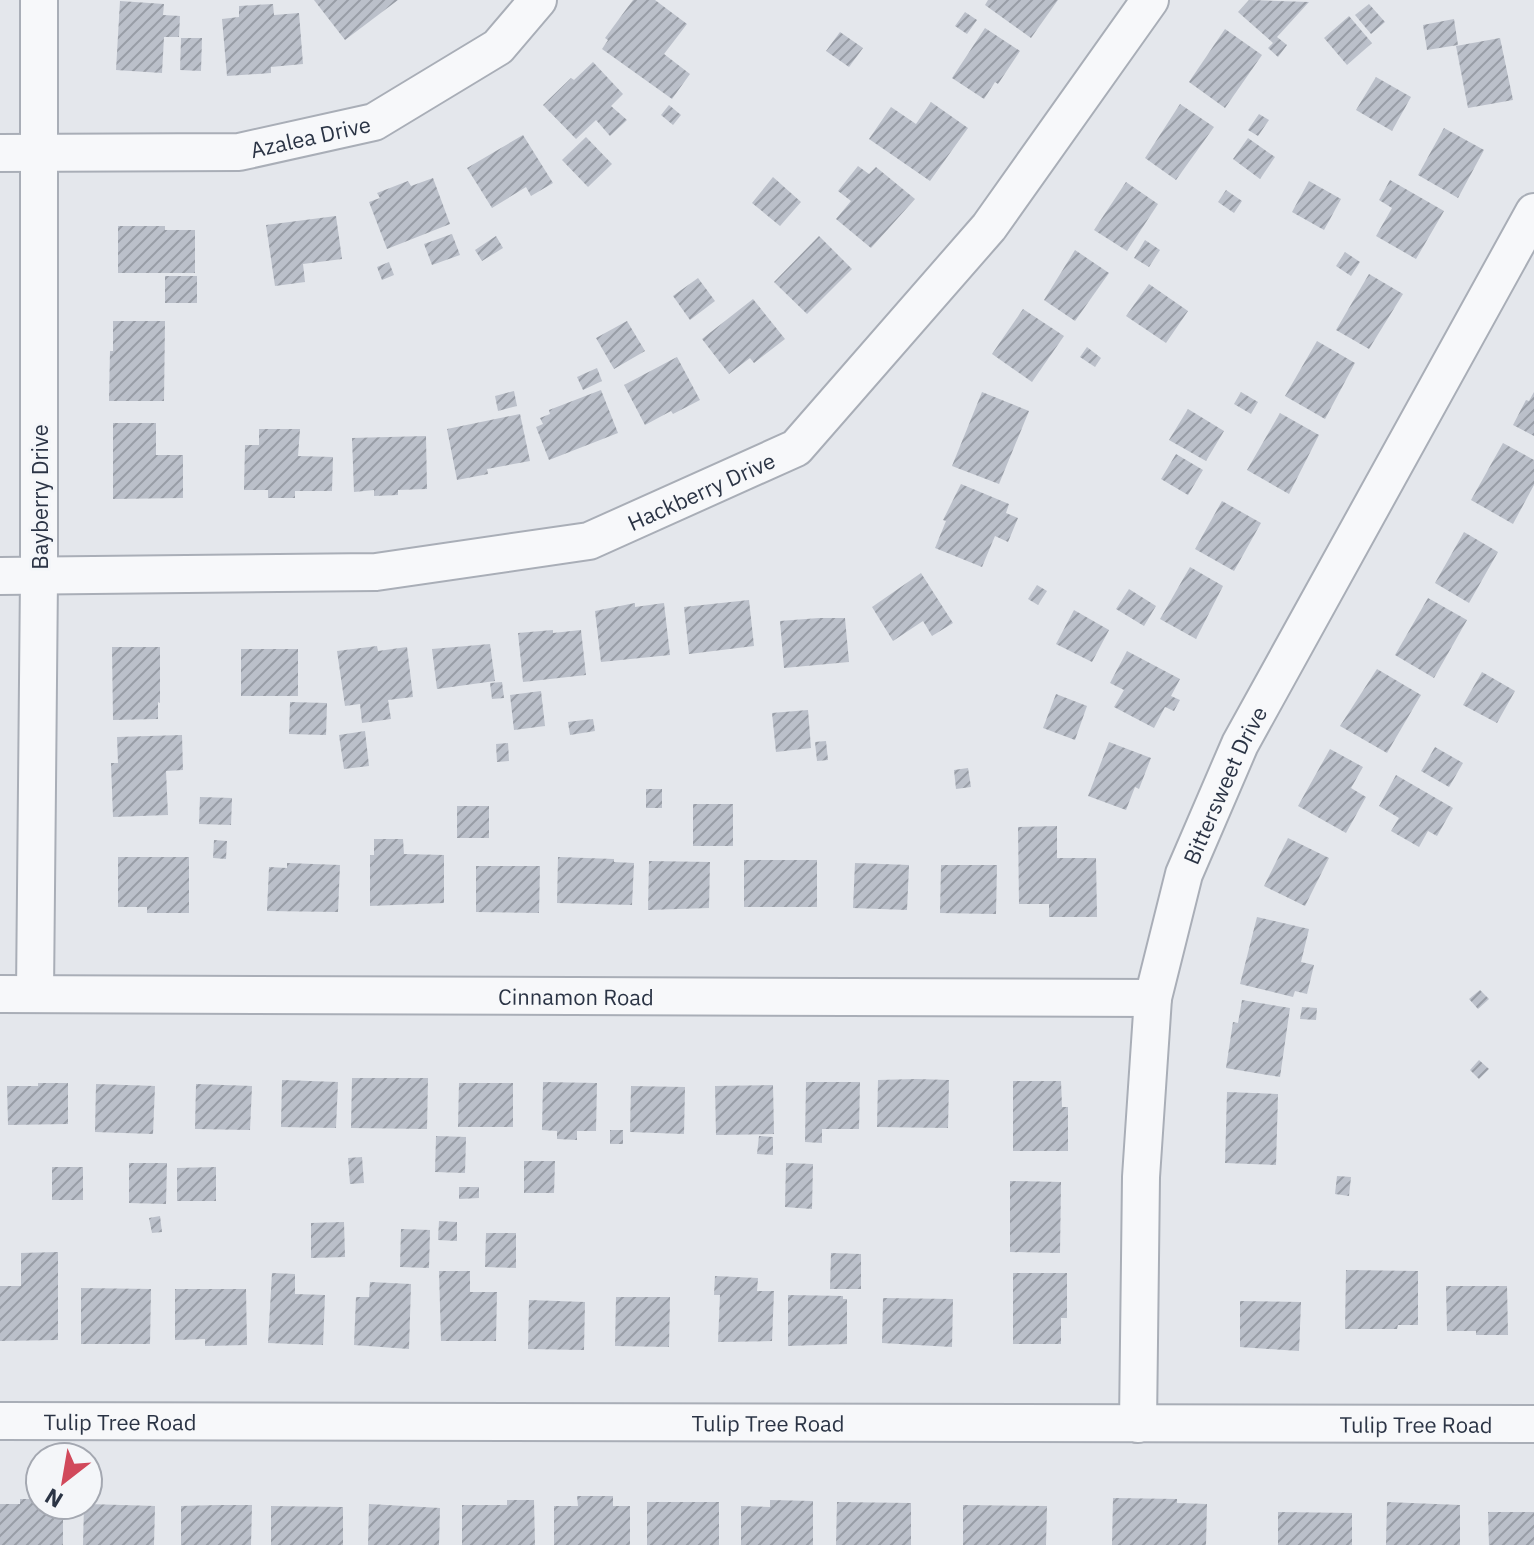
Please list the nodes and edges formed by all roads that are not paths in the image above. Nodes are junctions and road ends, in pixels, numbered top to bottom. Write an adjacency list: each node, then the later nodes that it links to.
1 (39, 0): 5 (street, Bayberry Drive)
2 (538, 0): 5 (street, Azalea Drive)
3 (1150, 0): 8 (street, Hackberry Drive)
4 (0, 153): 5 (street, Azalea Drive)
5 (39, 153): 8 (street, Bayberry Drive)
6 (1534, 212): 11 (street, Bittersweet Drive)
7 (0, 576): 8 (street, Hackberry Drive)
8 (39, 577): 10 (street, Bayberry Drive)
9 (0, 994): 10 (street, Cinnamon Road)
10 (35, 994): 11 (street, Cinnamon Road)
11 (1153, 998): 13 (street, Bittersweet Drive)
12 (0, 1421): 13 (street, Tulip Tree Road)
13 (1138, 1424): 14 (street, Tulip Tree Road)
14 (1534, 1424)

